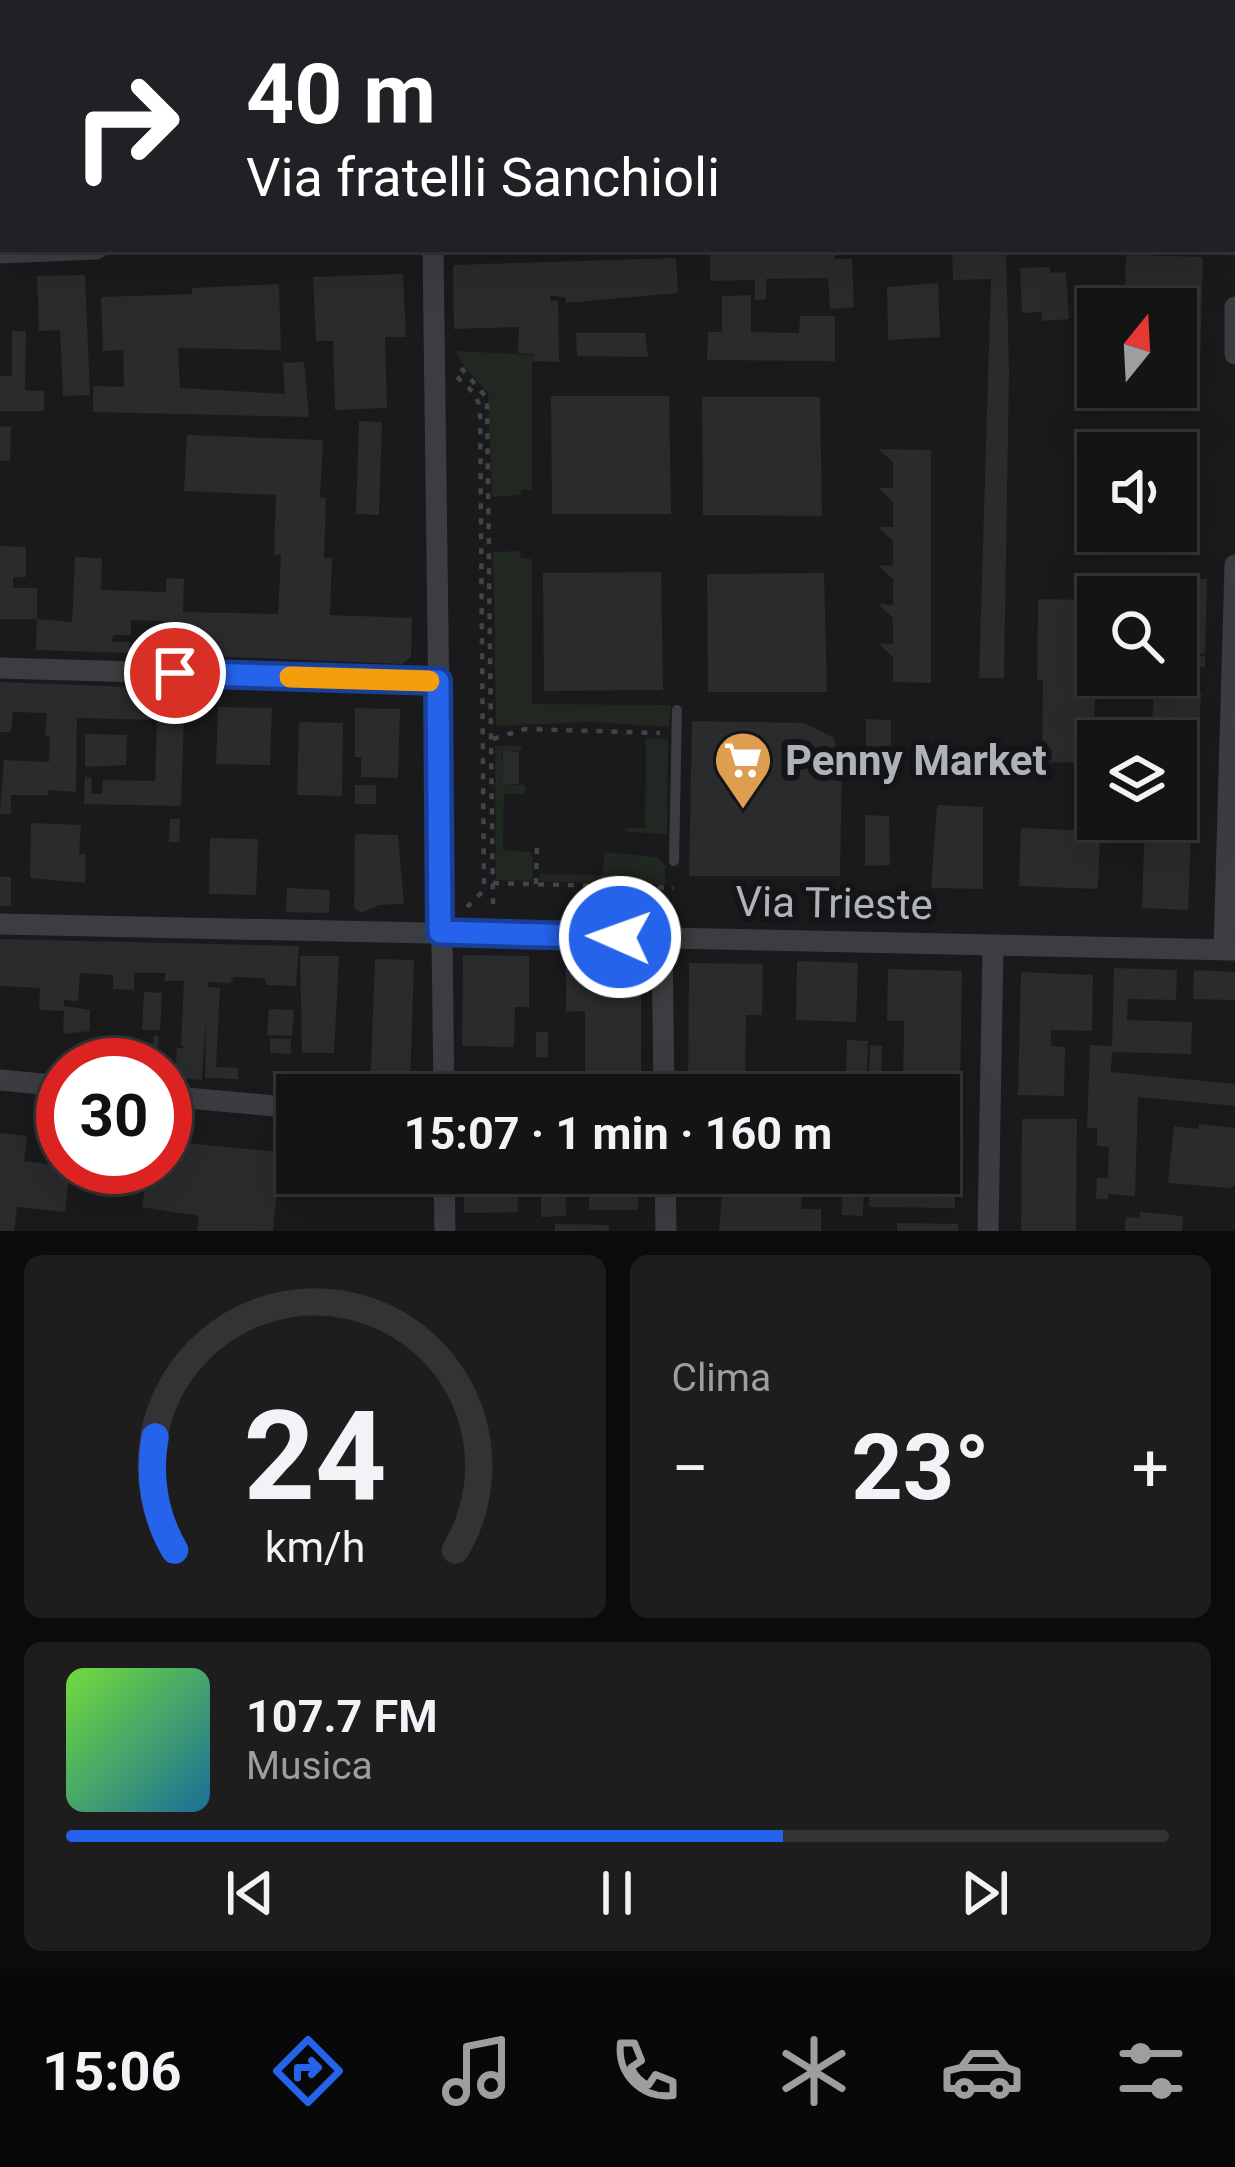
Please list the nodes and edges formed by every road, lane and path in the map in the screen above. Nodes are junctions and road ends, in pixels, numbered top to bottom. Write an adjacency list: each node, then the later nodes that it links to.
1 (39, 252): 3 (street)
2 (433, 252): 6 (street)
3 (0, 254)
4 (1235, 308): 5 (street)
5 (1235, 354)
6 (444, 365): 9 (street); 12 (path); 20 (path)
7 (1235, 565): 23 (street)
8 (0, 668): 9 (street)
9 (438, 681): 20 (street)
10 (677, 710): 11 (lane)
11 (677, 733): 12 (path); 14 (lane)
12 (493, 739): 15 (path)
13 (536, 841): 16 (path)
14 (674, 861)
15 (493, 883): 16 (path); 18 (path)
16 (536, 884): 17 (path)
17 (674, 888)
18 (493, 904)
19 (0, 924): 20 (street, Via Trieste)
20 (440, 925): 21 (street, Via Trieste); 24 (street)
21 (662, 938): 22 (street, Via Trieste); 25 (street)
22 (993, 946): 23 (street, Via Trieste); 34 (street)
23 (1229, 950)
24 (444, 1074)
25 (664, 1074)
26 (0, 1080): 27 (street)
27 (36, 1083)
28 (192, 1098): 29 (street)
29 (276, 1106)
30 (445, 1194): 32 (street)
31 (665, 1194): 33 (street)
32 (445, 1231)
33 (666, 1231)
34 (988, 1231)

